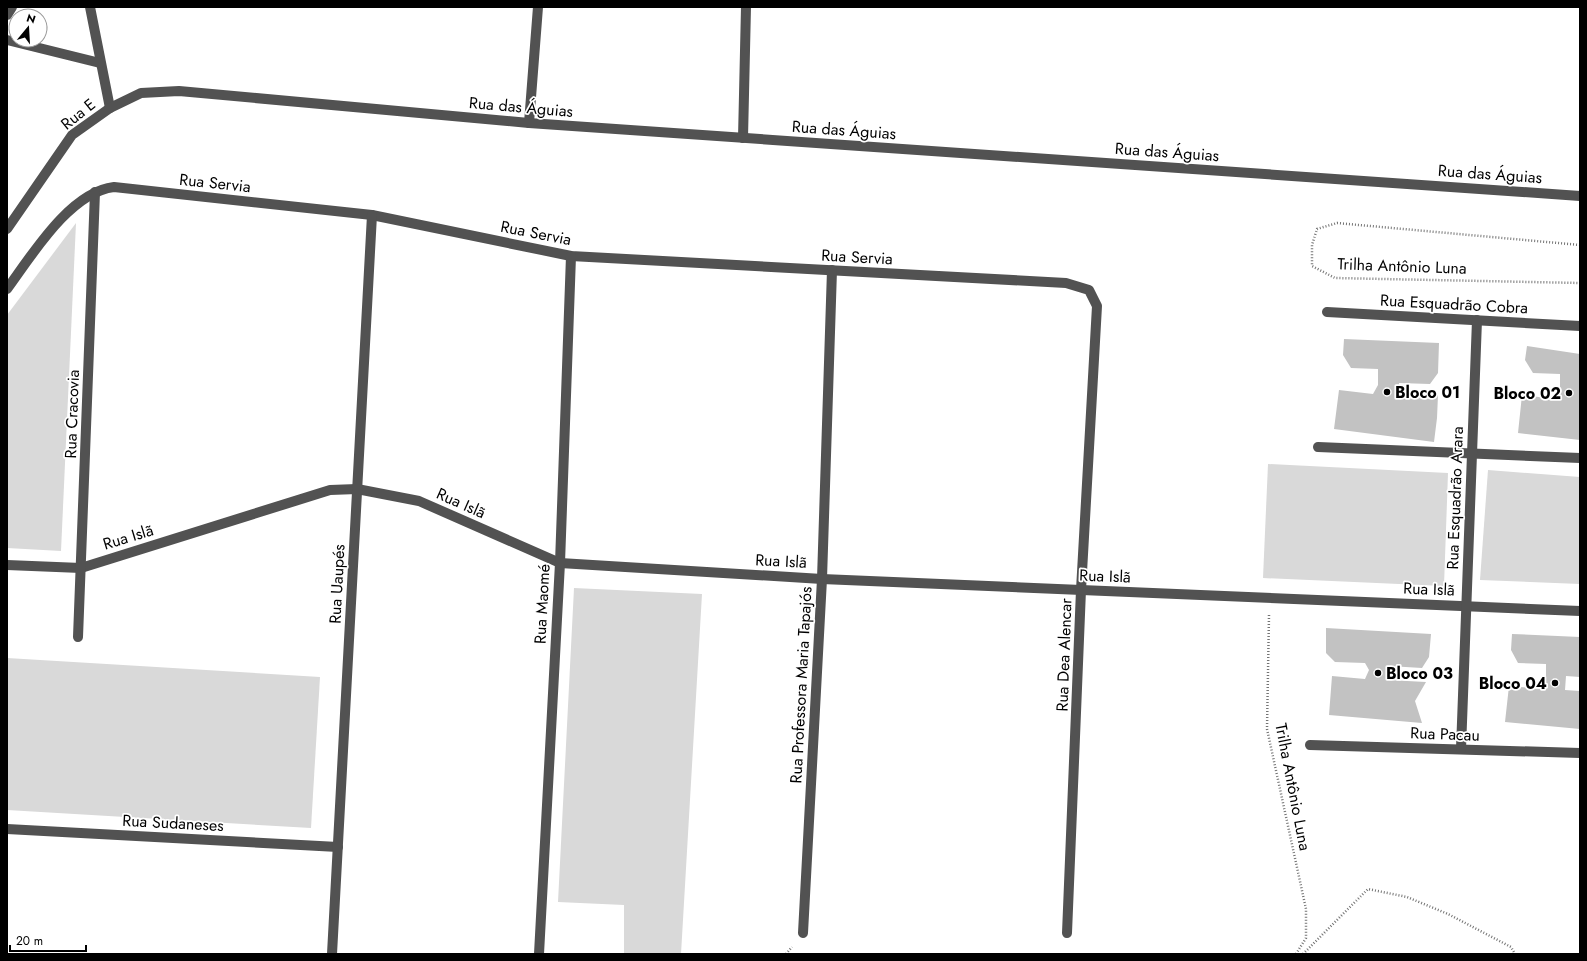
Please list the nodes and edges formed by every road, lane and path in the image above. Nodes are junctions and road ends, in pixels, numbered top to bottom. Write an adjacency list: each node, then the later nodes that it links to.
1 (12, 7): 5 (street)
2 (90, 7): 7 (street, Rua E)
3 (538, 7): 9 (street)
4 (746, 7): 10 (street)
5 (7, 15)
6 (7, 40): 7 (street)
7 (100, 63): 8 (street, Rua E)
8 (110, 108): 9 (street, Rua das Águias); 14 (street, Rua E)
9 (529, 123): 10 (street, Rua das Águias)
10 (743, 138): 12 (street, Rua das Águias)
11 (95, 192): 13 (street, Rua Servia); 19 (street, Rua Servia); 30 (street, Rua Cracovia)
12 (1580, 196)
13 (372, 215): 16 (street, Rua Servia); 27 (street, Rua Uaupés)
14 (7, 229)
15 (1580, 245): 18 (path, Trilha Antônio Luna)
16 (571, 256): 17 (street, Rua Servia); 28 (street, Rua Maomé)
17 (832, 270): 20 (street, Rua Servia); 31 (street, Rua Professora Maria Tapajós)
18 (1580, 283)
19 (7, 289)
20 (1097, 306): 32 (street, Rua Dea Alencar)
21 (1327, 312): 22 (street, Rua Esquadrão Cobra)
22 (1477, 320): 23 (street, Rua Esquadrão Cobra); 25 (street, Rua Esquadrão Arara)
23 (1580, 326)
24 (1318, 447): 25 (street)
25 (1472, 454): 26 (street); 34 (street, Rua Esquadrão Arara)
26 (1580, 458)
27 (357, 489): 28 (street, Rua Islã); 30 (street, Rua Islã); 41 (street, Rua Uaupés)
28 (560, 563): 31 (street, Rua Islã); 45 (street, Rua Maomé)
29 (7, 565): 30 (street, Rua Islã)
30 (81, 568): 36 (street, Rua Cracovia)
31 (822, 579): 32 (street, Rua Islã); 42 (street, Rua Professora Maria Tapajós)
32 (1081, 590): 33 (street, Rua Islã); 43 (street, Rua Dea Alencar)
33 (1269, 598): 34 (street, Rua Islã); 46 (path, Trilha Antônio Luna)
34 (1466, 606): 35 (street, Rua Islã); 38 (street, Rua Esquadrão Arara)
35 (1580, 611)
36 (78, 637)
37 (1310, 745): 38 (street, Rua Pacau)
38 (1461, 749): 39 (street, Rua Pacau)
39 (1580, 753)
40 (7, 829): 41 (street, Rua Sudaneses)
41 (338, 847): 44 (street, Rua Uaupés)
42 (803, 933)
43 (1068, 933)
44 (332, 954)
45 (539, 954)
46 (1296, 954)
47 (1303, 954): 48 (path)
48 (1516, 954)

